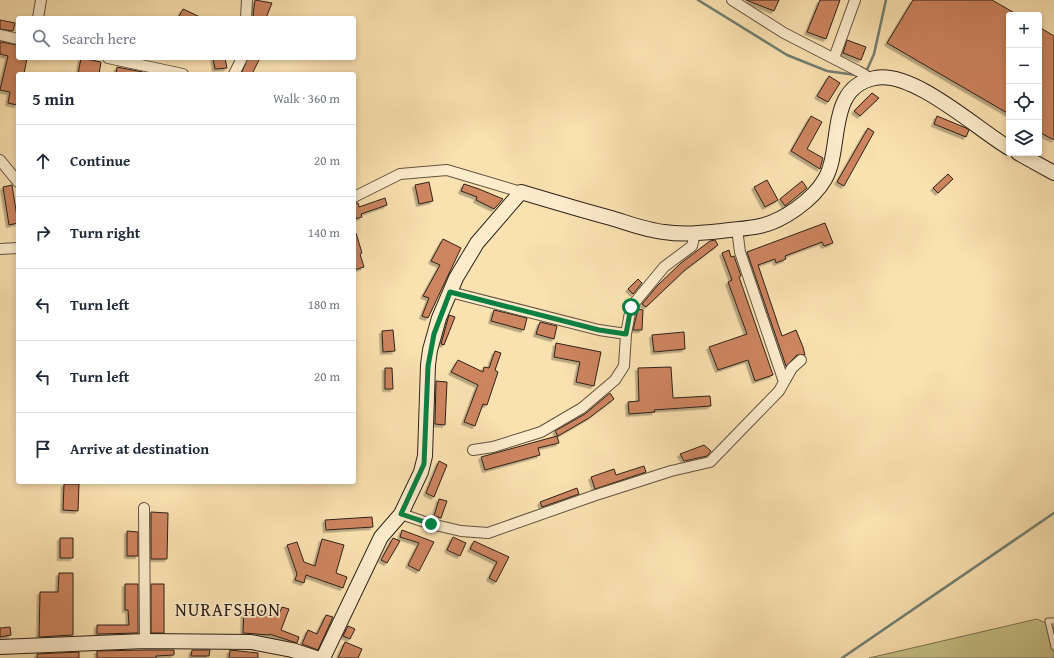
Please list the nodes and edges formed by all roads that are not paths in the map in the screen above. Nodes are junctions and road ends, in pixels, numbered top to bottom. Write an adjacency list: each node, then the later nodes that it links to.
1 (41, 0): 6 (street)
2 (247, 0): 7 (street)
3 (732, 0): 5 (street)
4 (855, 0): 10 (street)
5 (748, 4): 10 (street)
6 (38, 16)
7 (246, 16)
8 (0, 35): 9 (street)
9 (16, 39)
10 (834, 58): 15 (street)
11 (117, 60): 13 (street)
12 (241, 60): 14 (street)
13 (173, 72)
14 (235, 72)
15 (863, 75): 16 (street); 23 (street)
16 (1006, 146)
17 (1023, 156): 19 (street)
18 (0, 160): 20 (street)
19 (1054, 173)
20 (16, 180)
21 (521, 192): 22 (street); 24 (street); 27 (street)
22 (356, 196)
23 (737, 229): 24 (street); 30 (street)
24 (695, 233): 28 (street)
25 (16, 248): 26 (street)
26 (0, 249)
27 (450, 292): 28 (street); 33 (street)
28 (626, 334): 31 (street)
29 (801, 360): 30 (street)
30 (784, 382): 33 (street)
31 (473, 450)
32 (144, 508): 35 (street)
33 (401, 514): 39 (street)
34 (1054, 621): 37 (lane)
35 (145, 641): 36 (street); 38 (street)
36 (0, 647)
37 (1054, 647)
38 (316, 658)
39 (323, 658)

